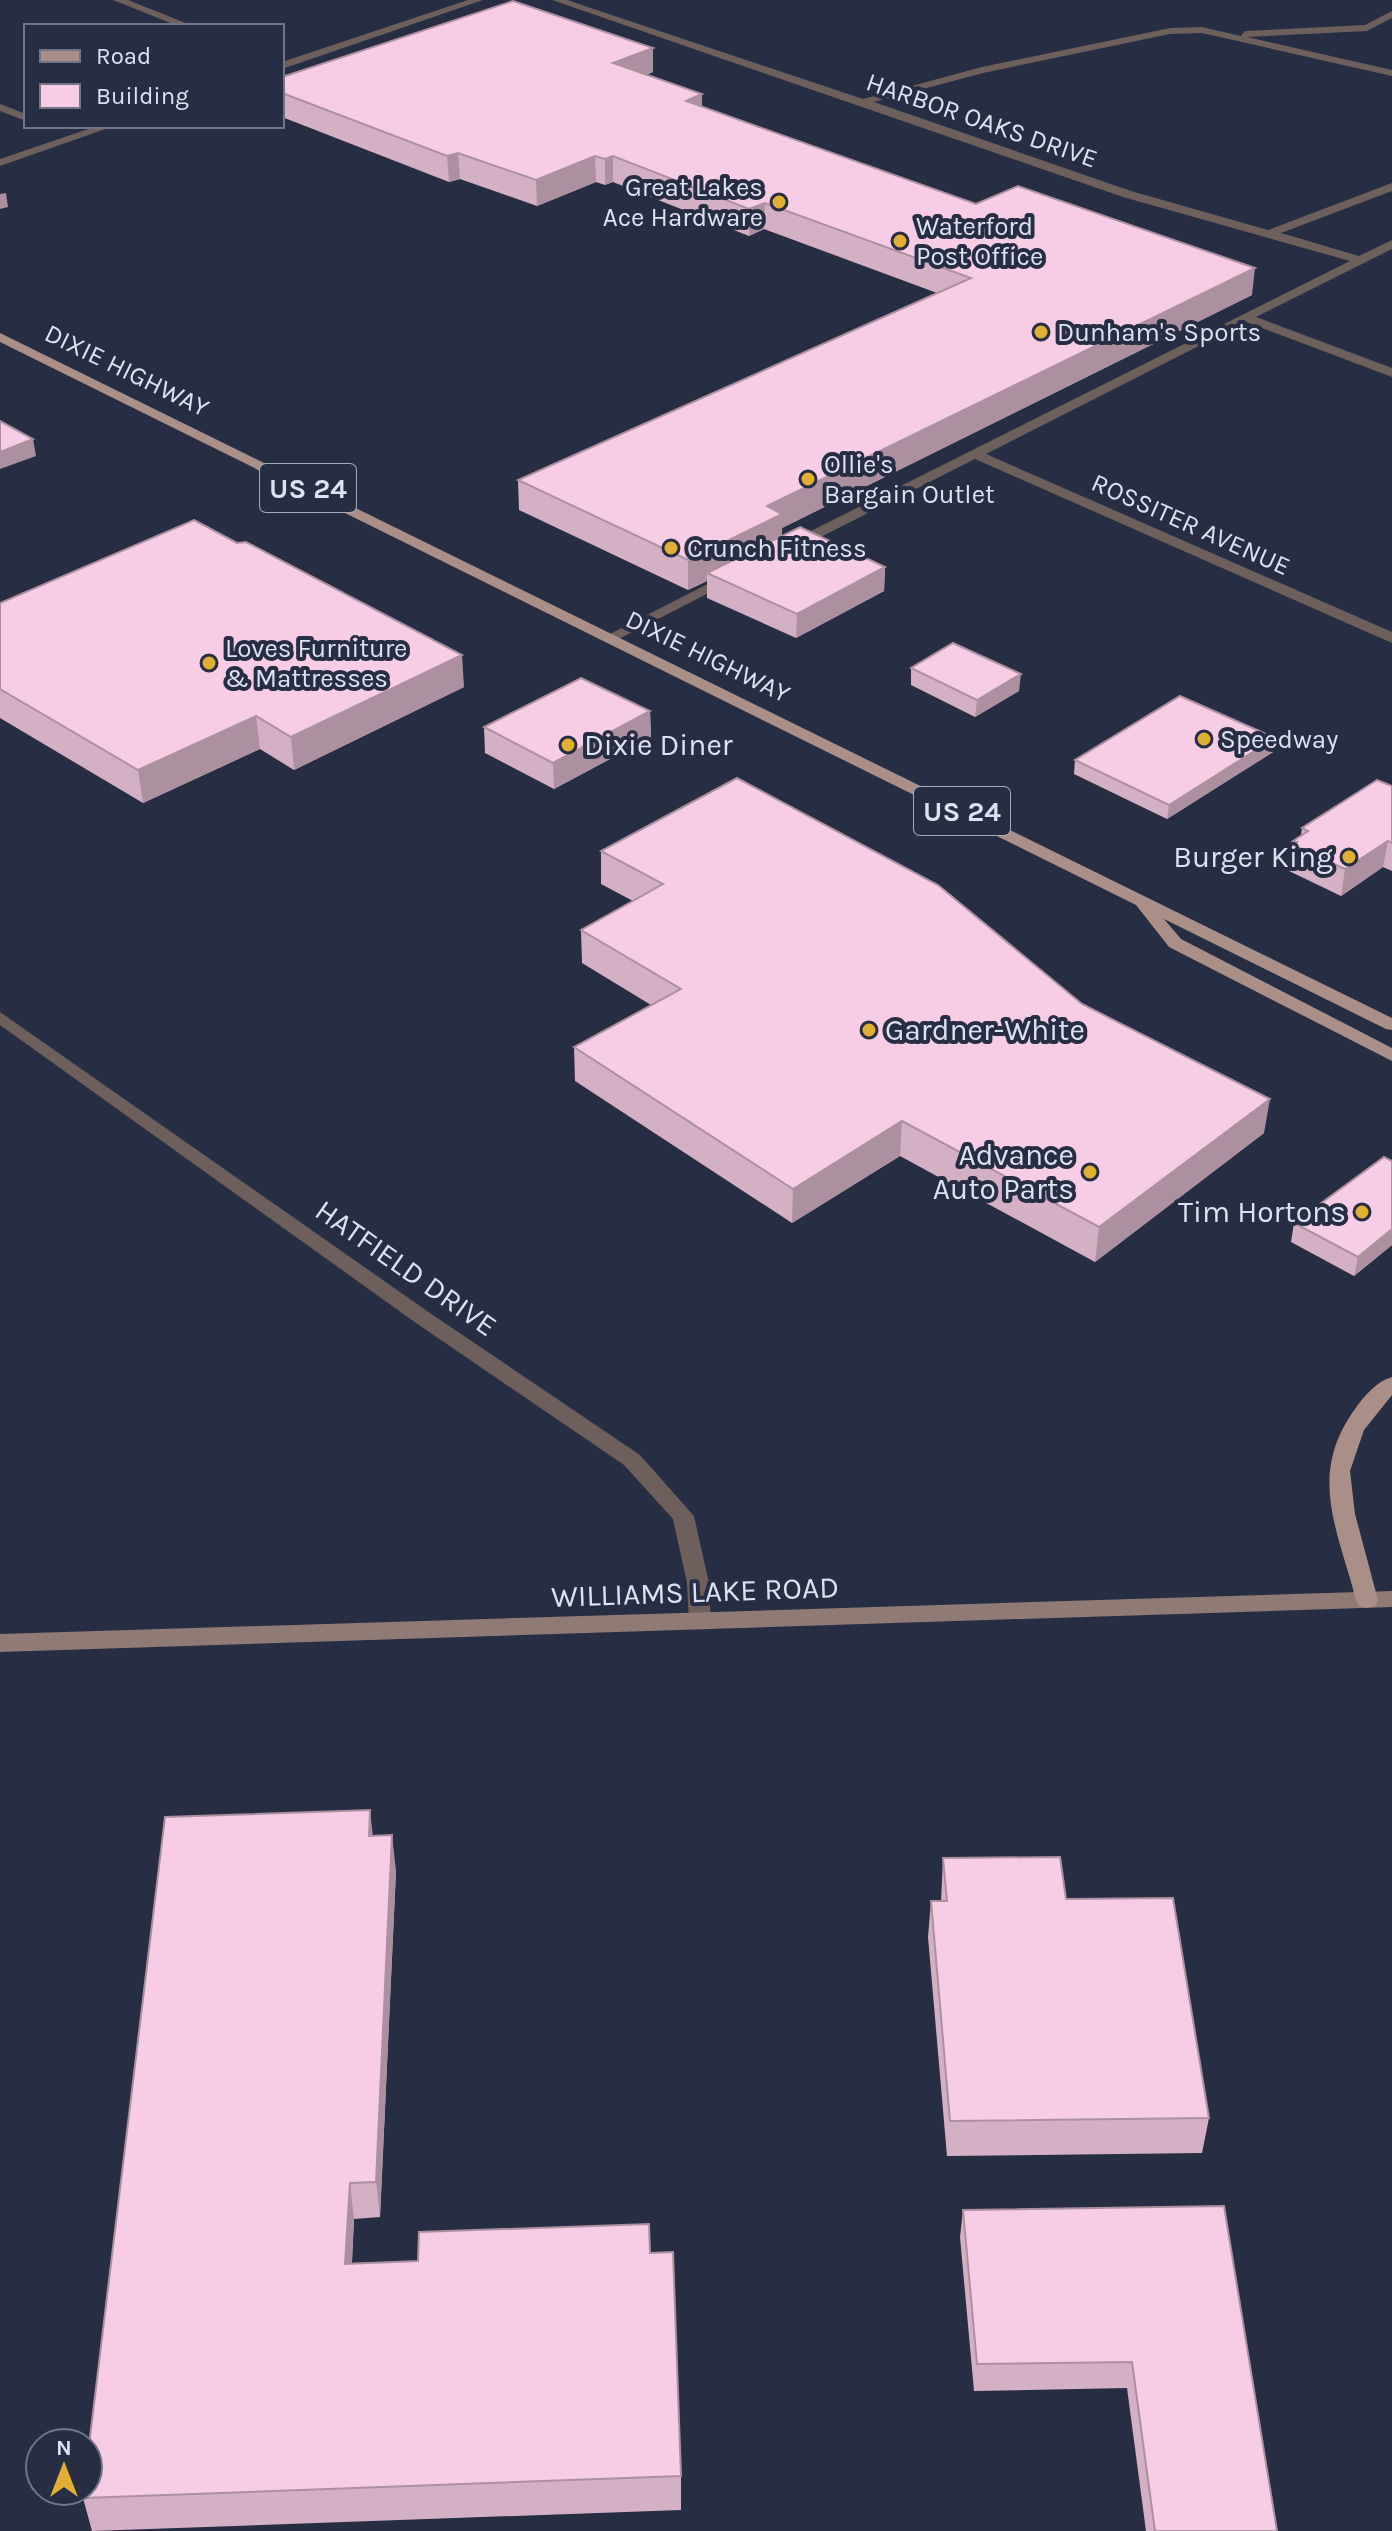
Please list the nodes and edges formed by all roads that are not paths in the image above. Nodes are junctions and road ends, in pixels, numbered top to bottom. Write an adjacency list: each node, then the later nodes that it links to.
1 (118, 0): 7 (street)
2 (478, 0): 9 (street)
3 (557, 0): 5 (street, HARBOR OAKS DRIVE)
4 (585, 0): 5 (street)
5 (594, 11): 11 (street, HARBOR OAKS DRIVE)
6 (1392, 14): 8 (street)
7 (183, 24)
8 (1225, 35): 10 (street); 11 (street)
9 (284, 65)
10 (1392, 73)
11 (863, 102): 17 (street, HARBOR OAKS DRIVE)
12 (0, 107): 13 (street)
13 (24, 117)
14 (102, 128): 15 (street)
15 (0, 163)
16 (1392, 187): 17 (street)
17 (1270, 233): 19 (street, HARBOR OAKS DRIVE)
18 (1392, 244): 19 (street)
19 (1360, 260): 20 (street)
20 (1246, 318): 22 (street); 23 (street)
21 (0, 337): 26 (main road, DIXIE HIGHWAY / US 24)
22 (1392, 373)
23 (972, 453): 24 (street); 27 (street, ROSSITER AVENUE)
24 (782, 550)
25 (740, 572): 26 (street)
26 (610, 638): 28 (main road, DIXIE HIGHWAY / US 24)
27 (1392, 638)
28 (1139, 900): 30 (main road, DIXIE HIGHWAY / US 24); 31 (main road)
29 (0, 1017): 35 (street, HATFIELD DRIVE)
30 (1392, 1025)
31 (1392, 1055)
32 (1392, 1384): 34 (main road)
33 (1392, 1599): 34 (main road, WILLIAMS LAKE ROAD)
34 (1367, 1600): 35 (main road, WILLIAMS LAKE ROAD)
35 (700, 1621): 36 (main road, WILLIAMS LAKE ROAD)
36 (0, 1643)

